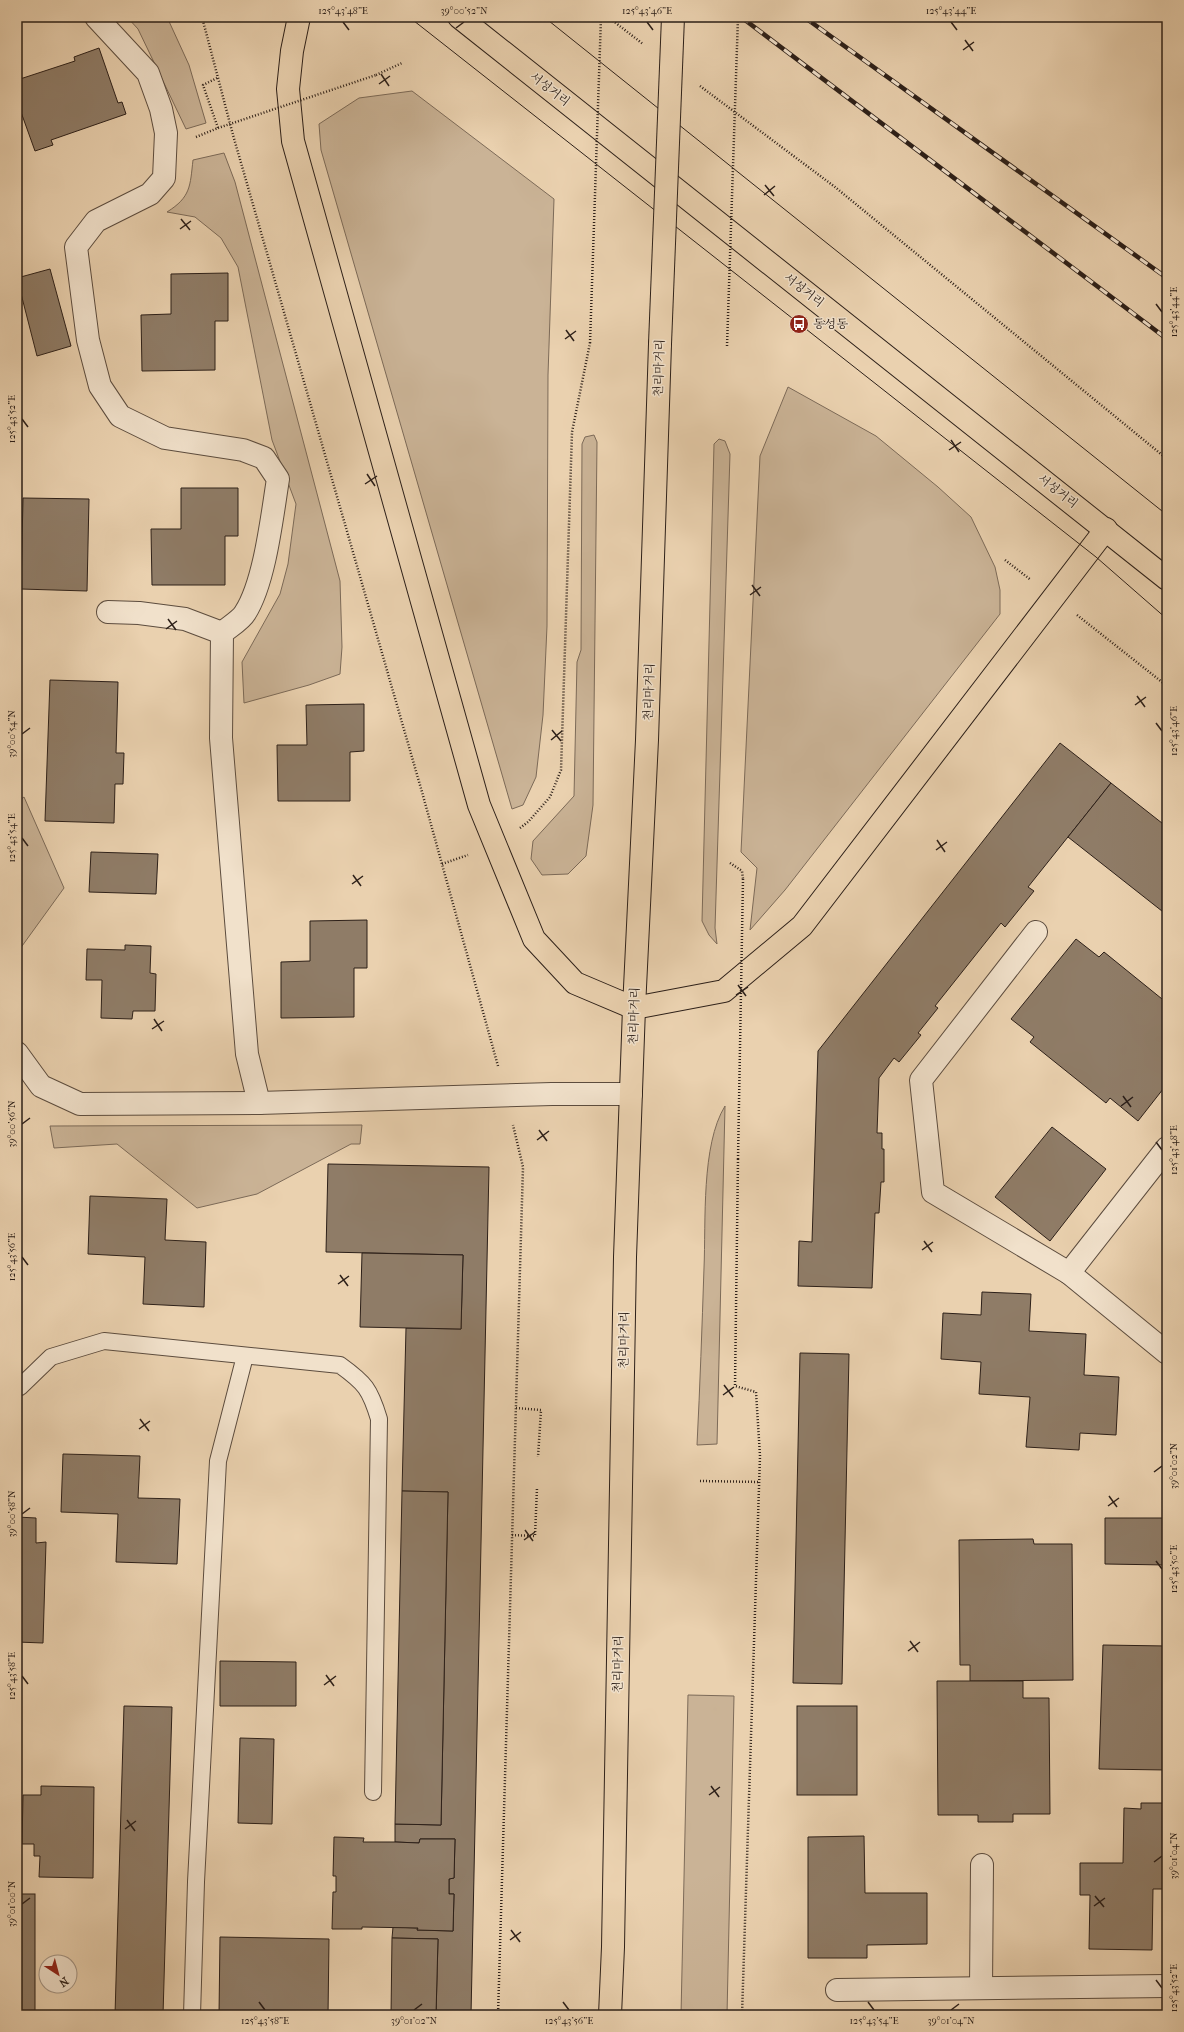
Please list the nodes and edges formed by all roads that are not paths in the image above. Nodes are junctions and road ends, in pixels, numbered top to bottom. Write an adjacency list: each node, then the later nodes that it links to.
1 (96, 17): 8 (street)
2 (299, 17): 10 (main road)
3 (459, 17): 5 (main road, 서성거리)
4 (673, 17): 10 (main road, 천리마거리, bridge)
5 (1106, 529): 6 (main road, 서성거리); 10 (main road)
6 (1167, 579)
7 (108, 612): 8 (street)
8 (222, 633): 13 (street)
9 (1036, 932): 15 (street)
10 (634, 1008): 12 (main road, 천리마거리)
11 (17, 1053): 13 (street)
12 (631, 1094): 13 (street); 25 (main road, 천리마거리)
13 (259, 1103)
14 (1167, 1148): 15 (street)
15 (1069, 1273): 16 (street)
16 (1167, 1353)
17 (245, 1356): 18 (lane); 19 (lane); 24 (lane)
18 (20, 1387)
19 (373, 1792)
20 (982, 1865): 22 (street)
21 (1167, 1986): 22 (street)
22 (981, 1988): 23 (street)
23 (837, 1990)
24 (192, 2015)
25 (610, 2015)

